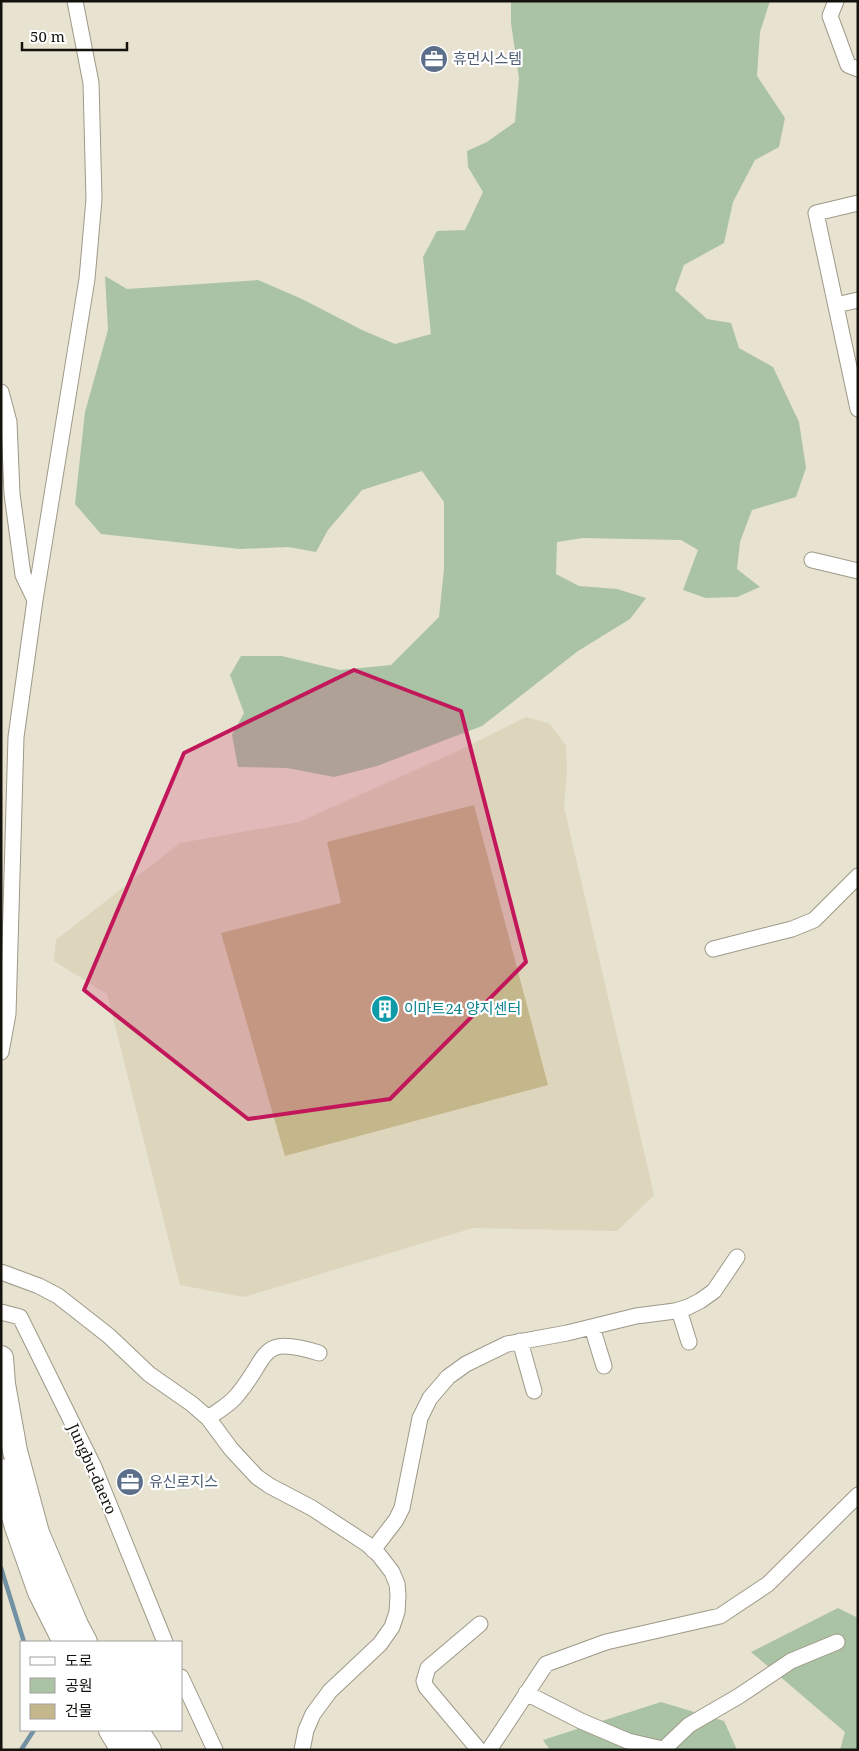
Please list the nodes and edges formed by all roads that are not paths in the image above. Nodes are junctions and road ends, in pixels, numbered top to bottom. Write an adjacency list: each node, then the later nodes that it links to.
1 (75, 1): 12 (street)
2 (836, 1): 3 (street)
3 (858, 69)
4 (858, 204): 6 (street)
5 (858, 300): 6 (street)
6 (836, 305): 7 (street)
7 (856, 387): 9 (street)
8 (1, 392): 12 (street)
9 (858, 409)
10 (812, 560): 11 (street)
11 (858, 571)
12 (35, 600): 15 (street)
13 (858, 876): 14 (street)
14 (713, 949)
15 (1, 1052)
16 (737, 1257): 18 (street)
17 (1, 1272): 27 (street)
18 (679, 1310): 20 (street); 22 (street)
19 (1, 1312): 34 (street, Jungbu-daero)
20 (592, 1327): 21 (street); 25 (street)
21 (520, 1341): 26 (street); 30 (street)
22 (689, 1342)
23 (319, 1353): 27 (street)
24 (1, 1358): 33 (main road)
25 (604, 1366)
26 (534, 1391)
27 (208, 1418): 30 (street)
28 (1, 1470): 32 (main road)
29 (858, 1495): 37 (street)
30 (373, 1550): 44 (street)
31 (480, 1624): 45 (street)
32 (64, 1641)
33 (84, 1641)
34 (165, 1641)
35 (837, 1642): 40 (street)
36 (182, 1679): 43 (street)
37 (526, 1693): 40 (street); 46 (street)
38 (111, 1731): 41 (main road)
39 (137, 1731): 42 (main road)
40 (666, 1749)
41 (123, 1750)
42 (148, 1750)
43 (215, 1750)
44 (302, 1750)
45 (479, 1750)
46 (489, 1750)

